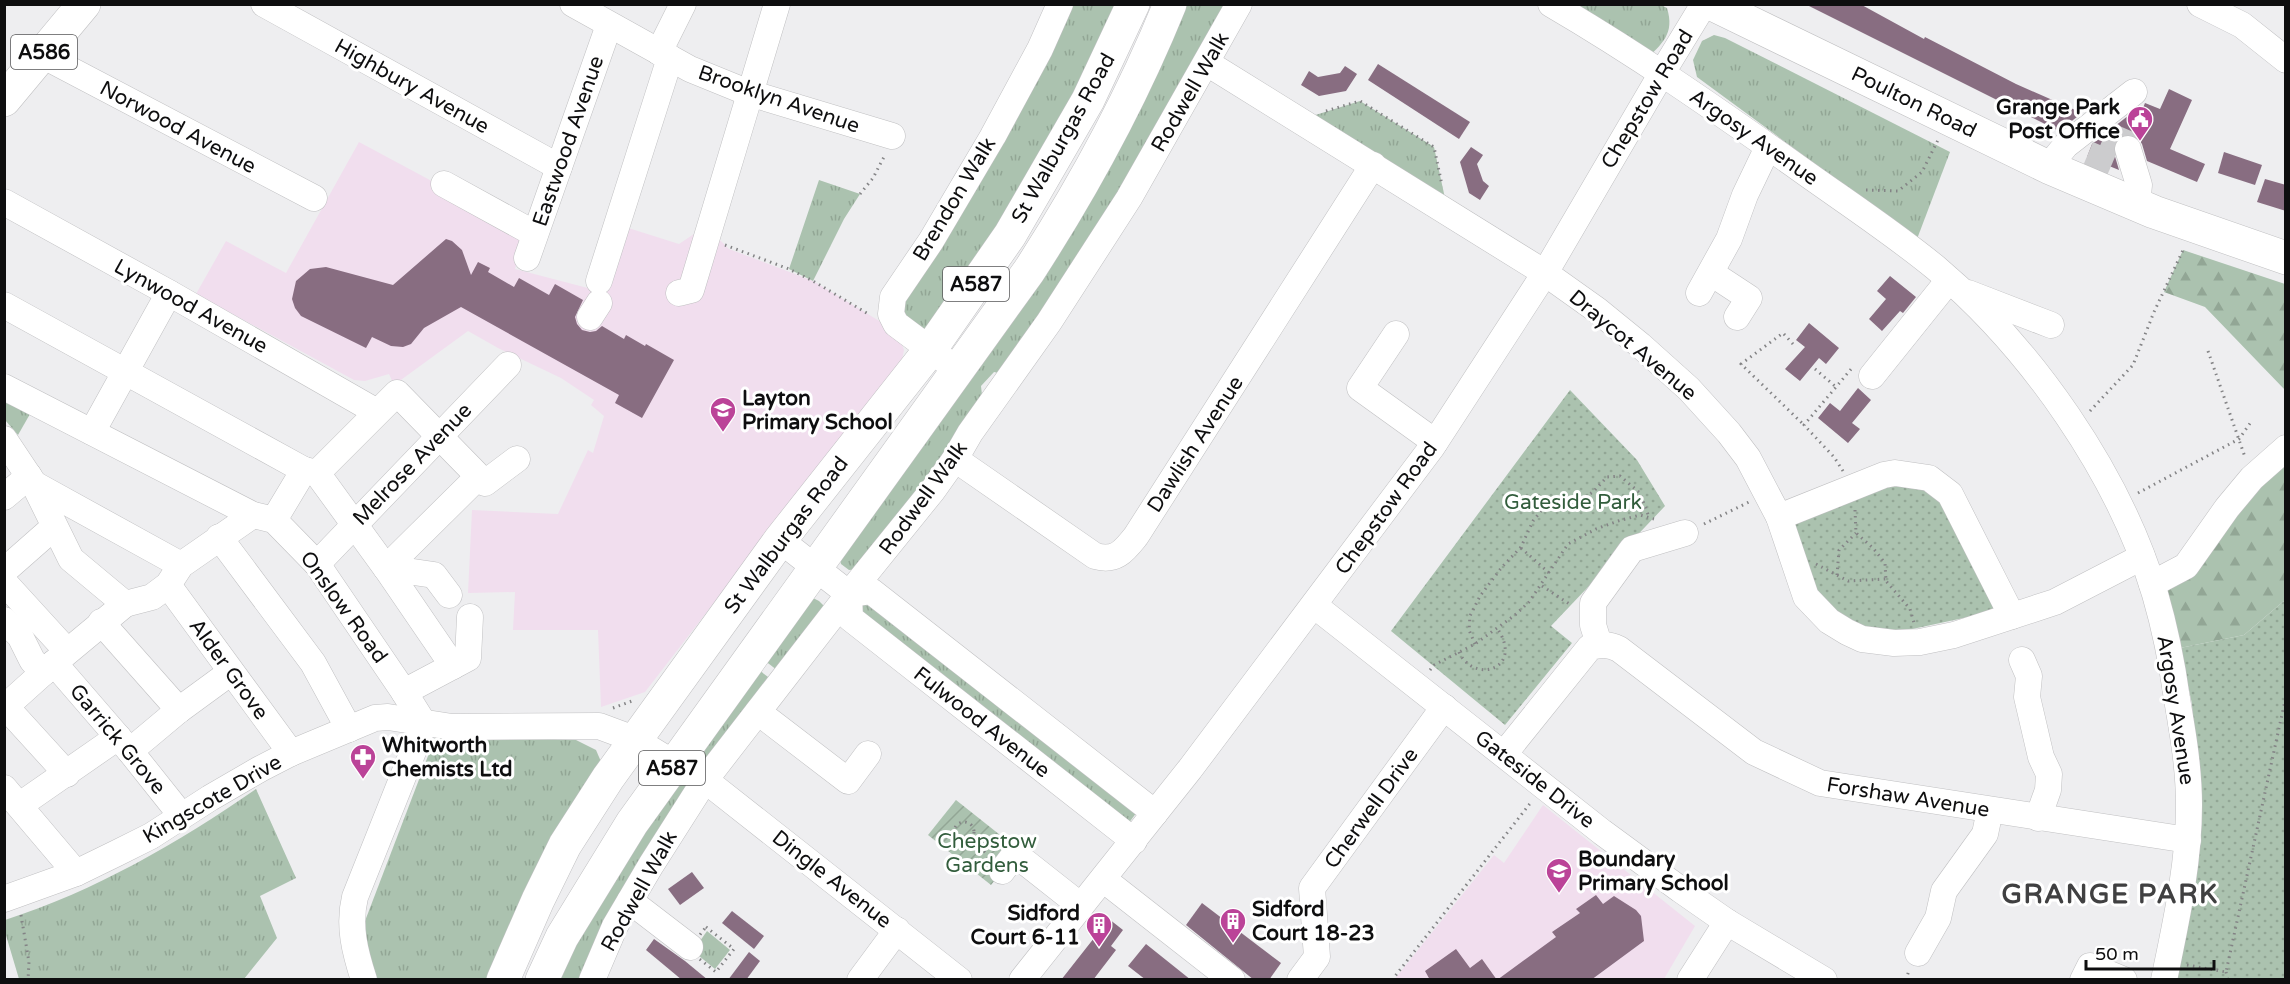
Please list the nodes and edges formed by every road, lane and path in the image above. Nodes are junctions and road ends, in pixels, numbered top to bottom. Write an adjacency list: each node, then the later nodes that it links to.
1 (84, 4): 16 (main road, A586)
2 (264, 4): 30 (street, Highbury Avenue)
3 (573, 4): 15 (street, Brooklyn Avenue)
4 (683, 4): 17 (street)
5 (777, 4): 22 (street)
6 (1060, 4): 48 (street, Brendon Walk)
7 (1133, 4): 53 (main road, St Walburgas Road / A587)
8 (1170, 4): 58 (main road, St Walburgas Road / A587)
9 (1239, 4): 19 (street, Rodwell Walk)
10 (1551, 4): 20 (street, Argosy Avenue)
11 (1704, 4): 20 (street, Chepstow Road)
12 (1712, 4): 24 (main road, Poulton Road)
13 (2199, 4): 14 (street)
14 (2222, 10): 18 (street)
15 (609, 25): 17 (street, Brooklyn Avenue); 30 (street, Eastwood Avenue)
16 (42, 55): 23 (main road, A586); 34 (street, Norwood Avenue)
17 (665, 55): 22 (street, Brooklyn Avenue); 46 (street)
18 (2286, 60)
19 (1207, 63): 25 (street, Draycot Avenue); 73 (street, Rodwell Walk)
20 (1662, 73): 28 (street, Argosy Avenue); 42 (street, Chepstow Road)
21 (2134, 92): 27 (street)
22 (749, 93): 26 (street, Brooklyn Avenue); 39 (street)
23 (4, 100)
24 (1949, 119): 27 (main road, Poulton Road); 32 (path)
25 (1299, 120): 29 (street, Draycot Avenue); 36 (path)
26 (892, 136): 33 (path)
27 (2081, 144): 37 (main road, Poulton Road)
28 (1768, 147): 43 (street, Argosy Avenue); 49 (street)
29 (1372, 165): 36 (street, Draycot Avenue); 73 (street, Dawlish Avenue)
30 (559, 167): 38 (street, Eastwood Avenue)
31 (444, 184): 38 (street)
32 (1865, 190)
33 (860, 194)
34 (314, 198)
35 (4, 202): 44 (street, Lynwood Avenue)
36 (1448, 212): 42 (street, Draycot Avenue)
37 (2190, 226): 41 (main road, Poulton Road); 65 (path)
38 (535, 234): 40 (street, Eastwood Avenue)
39 (704, 250): 45 (street); 48 (path)
40 (526, 258)
41 (2286, 258)
42 (1545, 273): 70 (street, Chepstow Road); 79 (street, Draycot Avenue)
43 (1954, 285): 50 (street); 56 (street); 65 (street, Argosy Avenue)
44 (169, 293): 59 (street); 62 (street, Lynwood Avenue)
45 (678, 293)
46 (596, 300)
47 (4, 304): 59 (street)
48 (891, 314): 53 (street)
49 (1737, 317)
50 (2051, 325)
51 (1396, 334): 70 (street)
52 (1793, 344): 64 (path)
53 (930, 350): 58 (street); 90 (main road, St Walburgas Road / A587)
54 (2208, 351): 69 (path)
55 (508, 365): 67 (street, Melrose Avenue)
56 (1865, 368): 61 (path)
57 (1815, 369): 61 (path)
58 (958, 371): 95 (main road, St Walburgas Road / A587)
59 (126, 372): 66 (street); 74 (street)
60 (4, 387): 66 (street, Onslow Road)
61 (1836, 387): 64 (path)
62 (377, 412): 67 (street); 74 (street)
63 (2251, 422): 69 (path)
64 (1804, 425): 78 (path)
65 (2074, 428): 81 (street, Argosy Avenue)
66 (92, 432): 83 (street, Onslow Road)
67 (439, 436): 75 (street); 85 (street, Melrose Avenue)
68 (4, 439): 77 (street)
69 (2239, 440): 76 (path); 81 (path)
70 (1435, 442): 108 (street, Chepstow Road)
71 (2286, 448): 76 (street)
72 (517, 459): 75 (street)
73 (955, 459): 105 (street, Rodwell Walk)
74 (311, 471): 83 (street); 85 (street)
75 (478, 477): 96 (street)
76 (2252, 478): 103 (street)
77 (32, 480): 80 (street); 86 (street); 99 (street)
78 (1854, 488): 84 (street); 88 (path); 109 (street)
79 (1767, 493): 84 (street, Draycot Avenue); 87 (path)
80 (4, 497)
81 (2118, 504): 93 (street, Argosy Avenue)
82 (1649, 517): 87 (path); 91 (path); 98 (path)
83 (264, 518): 89 (street); 94 (street, Onslow Road)
84 (1779, 518): 92 (street, Draycot Avenue)
85 (354, 524): 94 (street, Melrose Avenue); 96 (street)
86 (54, 527): 97 (street); 107 (street)
87 (1685, 533): 114 (street)
88 (1856, 533): 100 (path); 101 (path)
89 (219, 537): 99 (street); 132 (street)
90 (780, 540): 95 (street); 133 (main road, St Walburgas Road / A587)
91 (1521, 547): 98 (path); 116 (path)
92 (1788, 548): 100 (path); 115 (street, Draycot Avenue)
93 (2142, 557): 103 (street, Argosy Avenue); 109 (street, Draycot Avenue)
94 (317, 564): 123 (street, Onslow Road)
95 (816, 567): 105 (street); 138 (main road, St Walburgas Road / A587)
96 (386, 568): 106 (street); 119 (street)
97 (4, 571)
98 (1549, 573): 104 (path)
99 (174, 575): 107 (street); 121 (street, Alder Grove)
100 (1837, 575): 101 (path)
101 (1886, 579): 115 (path)
102 (4, 582): 113 (street, Garrick Grove)
103 (2152, 584): 148 (street, Argosy Avenue)
104 (1541, 585): 112 (path); 114 (path)
105 (849, 594): 129 (street, Rodwell Walk); 144 (street, Fulwood Avenue); 149 (street, Fulwood Avenue)
106 (449, 595)
107 (125, 604): 111 (street)
108 (1315, 606): 122 (street, Gateside Drive); 144 (street, Chepstow Road)
109 (2012, 616): 115 (street, Draycot Avenue)
110 (470, 617): 119 (street)
111 (101, 622): 118 (street); 128 (street)
112 (1497, 628): 116 (path); 117 (path)
113 (17, 631): 118 (street, Garrick Grove)
114 (1596, 634): 137 (street); 143 (street, Forshaw Avenue)
115 (1920, 642)
116 (1475, 644): 117 (path)
117 (1460, 652): 122 (path)
118 (55, 662): 127 (street); 134 (street, Garrick Grove)
119 (453, 666): 123 (street)
120 (2031, 670): 146 (street)
121 (231, 672): 128 (street); 135 (street, Alder Grove)
122 (1417, 685): 126 (street, Gateside Drive)
123 (404, 692): 130 (street, Onslow Road)
124 (2286, 696): 161 (path)
125 (640, 699): 131 (path)
126 (1444, 707): 137 (street, Gateside Drive); 171 (street, Cherwell Drive)
127 (5, 708): 139 (street)
128 (179, 710): 134 (street)
129 (758, 712): 136 (street); 140 (street, Rodwell Walk)
130 (424, 724): 131 (street, Kingscote Drive); 132 (street, Kingscote Drive); 163 (street)
131 (599, 726): 133 (street)
132 (349, 729): 135 (street, Kingscote Drive)
133 (634, 739): 138 (street); 164 (main road, St Walburgas Road / A587)
134 (124, 744): 139 (street); 145 (street, Garrick Grove)
135 (291, 753): 145 (street, Kingscote Drive)
136 (868, 754)
137 (1504, 754): 141 (street, Gateside Drive)
138 (675, 765): 165 (main road, St Walburgas Road / A587)
139 (67, 774): 142 (street)
140 (705, 780): 153 (street, Rodwell Walk); 157 (street, Dingle Avenue)
141 (1544, 786): 156 (street, Gateside Drive); 172 (path)
142 (9, 795): 151 (street)
143 (1990, 810): 146 (street, Forshaw Avenue); 159 (street)
144 (1155, 813): 149 (street, Chepstow Road)
145 (181, 815): 151 (street, Kingscote Drive)
146 (2038, 818): 148 (street, Forshaw Avenue)
147 (973, 829): 147 (path)
148 (2188, 840): 160 (street, Argosy Avenue)
149 (1134, 841): 152 (street, Chepstow Road)
150 (1002, 871): 154 (street)
151 (76, 873): 155 (street, Kingscote Drive)
152 (1103, 879): 154 (street, Chepstow Road); 170 (street)
153 (630, 901): 158 (street); 166 (street, Rodwell Walk)
154 (1081, 906): 169 (street, Chepstow Road)
155 (13, 907): 162 (path)
156 (1727, 922): 173 (street); 174 (street, Gateside Drive)
157 (897, 930): 167 (street); 168 (street, Dingle Avenue)
158 (690, 947)
159 (1918, 953)
160 (2166, 970): 161 (path)
161 (2226, 972): 177 (path)
162 (28, 980)
163 (364, 980)
164 (503, 980)
165 (542, 980)
166 (592, 980)
167 (860, 980)
168 (959, 980)
169 (1022, 980)
170 (1232, 980)
171 (1300, 980)
172 (1392, 980)
173 (1690, 980)
174 (1824, 980)
175 (2083, 980): 176 (street)
176 (2124, 980)
177 (2228, 980)

